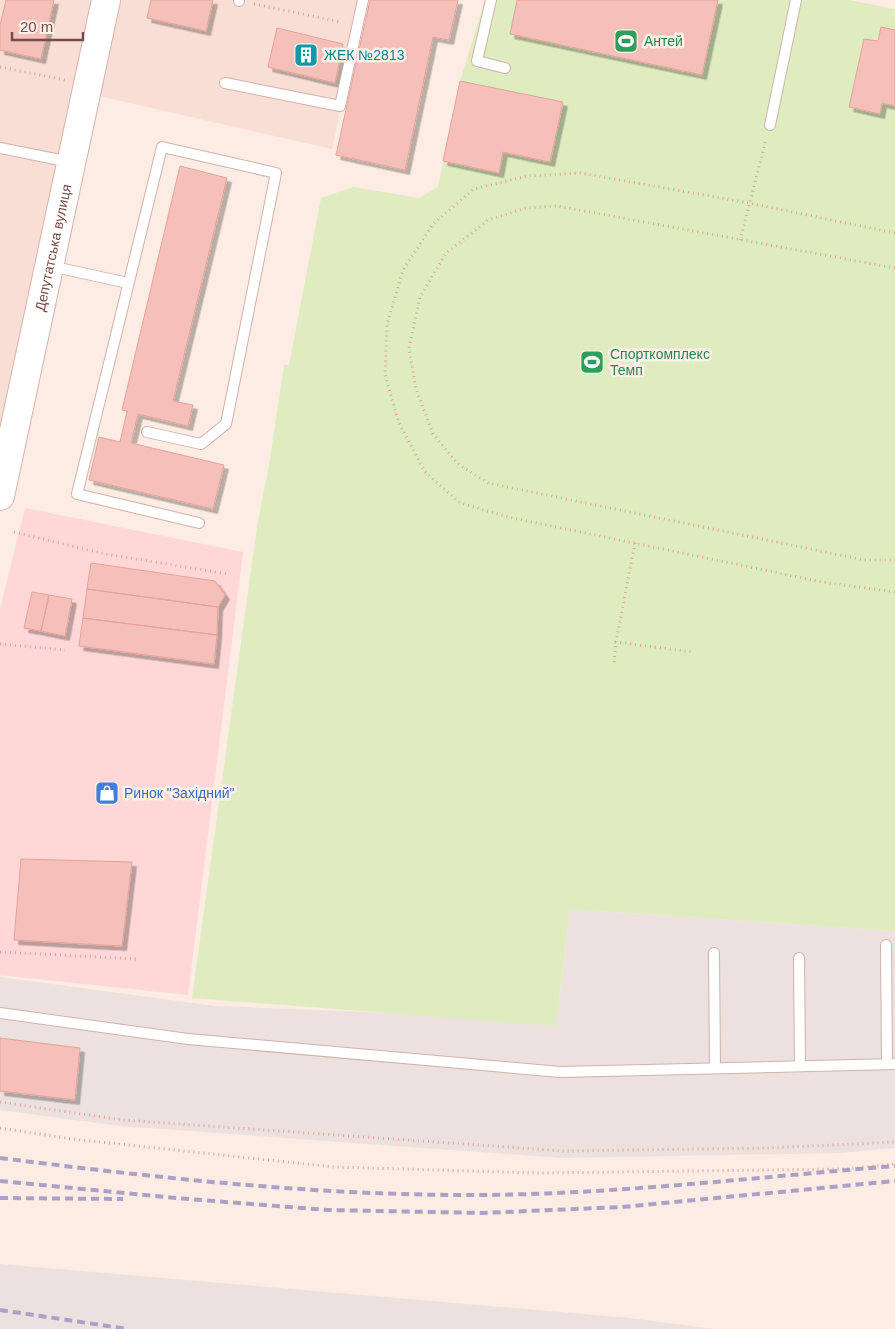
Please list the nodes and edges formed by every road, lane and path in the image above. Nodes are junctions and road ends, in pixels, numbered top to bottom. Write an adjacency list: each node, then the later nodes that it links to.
1 (106, 0): 13 (main road, Депутатська вулиця)
2 (363, 0): 6 (lane)
3 (491, 0): 8 (lane)
4 (796, 0): 11 (lane)
5 (239, 1): 6 (path)
6 (357, 25): 10 (lane)
7 (0, 67): 9 (path)
8 (505, 68)
9 (73, 81)
10 (225, 83)
11 (770, 125): 14 (path)
12 (0, 148): 13 (lane)
13 (71, 162): 17 (main road, Депутатська вулиця)
14 (750, 203): 15 (path); 16 (path); 24 (path)
15 (895, 233)
16 (740, 240): 18 (path); 25 (path)
17 (49, 265): 19 (lane); 21 (main road, Депутатська вулиця)
18 (895, 268)
19 (128, 283): 20 (lane); 22 (lane)
20 (147, 432)
21 (0, 496)
22 (199, 523)
23 (14, 532): 26 (path)
24 (635, 543): 27 (path); 28 (path)
25 (895, 560)
26 (228, 574)
27 (895, 592)
28 (616, 642): 31 (path); 32 (path)
29 (0, 644): 30 (path)
30 (65, 650)
31 (692, 652)
32 (614, 662)
33 (886, 945): 39 (lane)
34 (0, 952): 37 (path)
35 (714, 953): 41 (lane)
36 (799, 958): 40 (lane)
37 (136, 960)
38 (0, 1013): 41 (lane)
39 (891, 1064): 40 (lane)
40 (800, 1066): 41 (lane)
41 (715, 1068)
42 (0, 1102): 44 (path)
43 (0, 1128): 45 (path)
44 (895, 1142)
45 (895, 1164)

